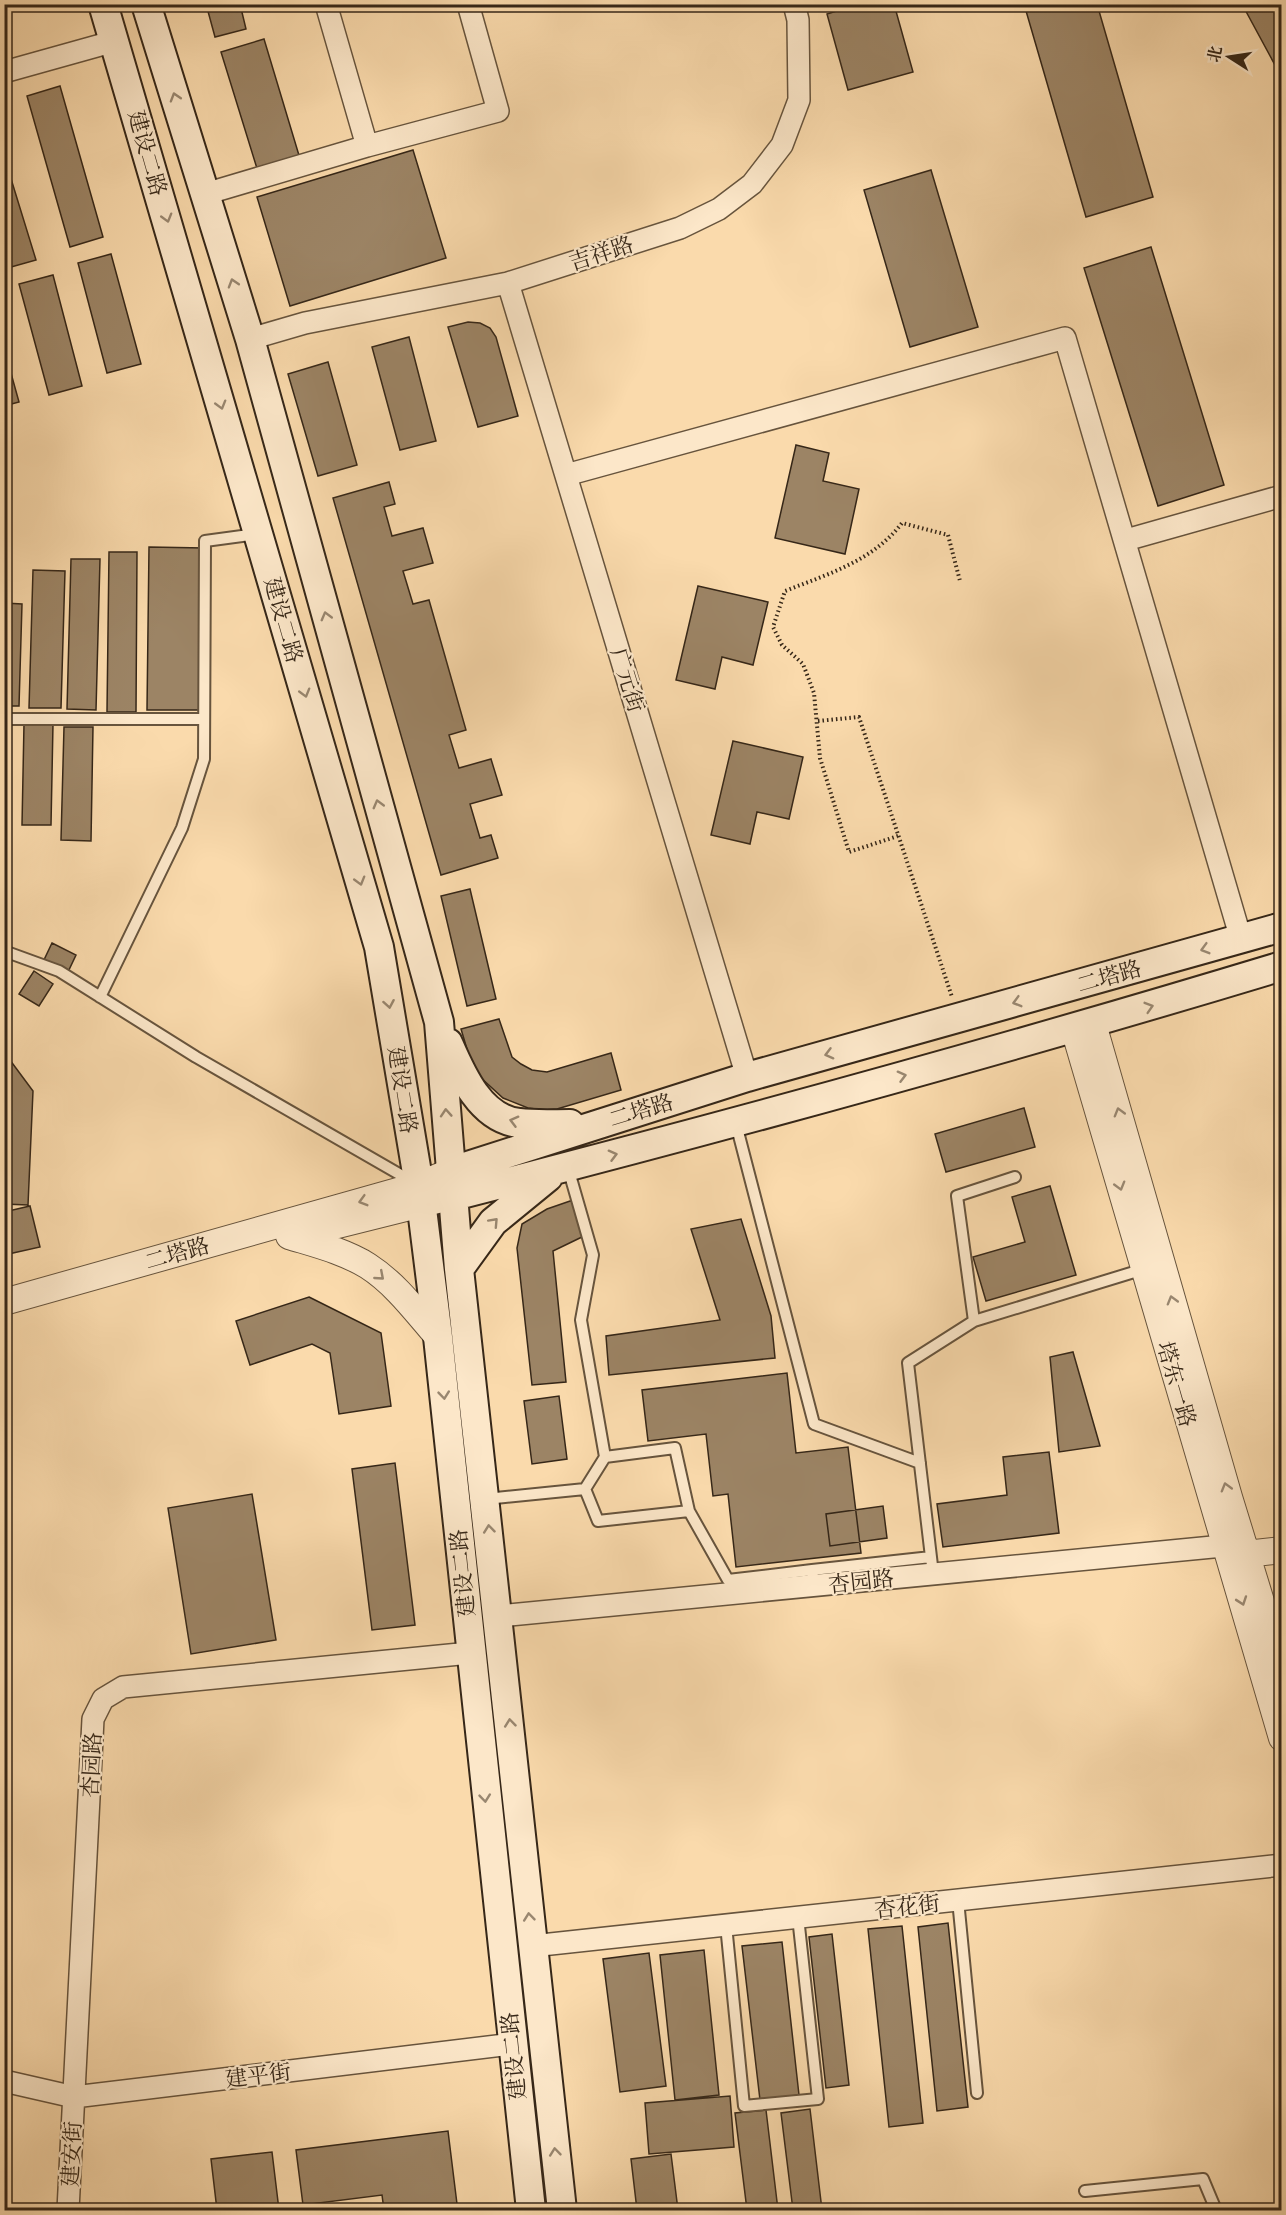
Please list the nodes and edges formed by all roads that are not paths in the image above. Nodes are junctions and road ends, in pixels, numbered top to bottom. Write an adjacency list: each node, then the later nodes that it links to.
1 (103, 4): 6 (main road, 建设二路)
2 (146, 4): 9 (main road, 建设二路, one-way to 2)
3 (326, 4): 8 (street)
4 (468, 4): 8 (street)
5 (794, 4): 10 (street, 吉祥路)
6 (115, 41): 7 (street); 14 (main road, 建设二路, one-way to 14)
7 (4, 72)
8 (368, 146): 9 (street)
9 (205, 194): 11 (main road, 建设二路, one-way to 9)
10 (508, 283): 11 (street, 吉祥路); 12 (street, 广元街)
11 (250, 339): 20 (main road, 建设二路, one-way to 11)
12 (566, 475): 15 (street); 27 (street, 广元街)
13 (1281, 496): 15 (street)
14 (259, 534): 17 (lane); 21 (main road, 建设二路, one-way to 21)
15 (1126, 540): 19 (street)
16 (4, 719): 17 (lane)
17 (204, 719): 24 (lane)
18 (1281, 927): 19 (main road, 二塔路)
19 (1241, 939): 27 (main road, 二塔路, one-way to 27)
20 (416, 942): 21 (main road); 25 (main road, 建设二路)
21 (379, 947): 33 (main road, 建设二路, one-way to 33)
22 (4, 951): 24 (lane)
23 (1281, 966): 26 (main road, 二塔路, one-way to 23)
24 (100, 997): 33 (lane)
25 (439, 1022): 29 (main road, one-way to 25); 32 (main road, 建设二路, one-way to 25)
26 (1084, 1026): 28 (main road, 二塔路, one-way to 26); 35 (street, 塔东一路, one-way to 35); 47 (street, 塔东一路, one-way to 26)
27 (747, 1077): 29 (main road, 二塔路)
28 (735, 1122): 30 (main road, 二塔路, one-way to 28); 42 (lane)
29 (593, 1125): 32 (main road, 二塔路)
30 (562, 1169): 32 (main road, 二塔路); 36 (main road, one-way to 30); 41 (lane)
31 (1015, 1177): 39 (lane)
32 (453, 1183): 33 (street); 36 (main road, 建设二路)
33 (420, 1195): 34 (street, 二塔路); 37 (street, 二塔路, one-way to 37); 40 (main road, 建设二路)
34 (289, 1236): 38 (street, 二塔路); 40 (street, one-way to 40)
35 (1144, 1268): 39 (lane); 47 (street, 塔东一路)
36 (459, 1269): 44 (main road, 建设二路)
37 (4, 1302)
38 (4, 1319)
39 (974, 1321): 42 (lane)
40 (438, 1337): 52 (main road, 建设二路, one-way to 52)
41 (605, 1457): 43 (lane); 45 (lane)
42 (920, 1463): 49 (lane)
43 (585, 1489): 44 (lane); 45 (lane)
44 (486, 1499): 51 (main road, 建设二路, one-way to 44)
45 (689, 1511): 50 (lane)
46 (1281, 1539): 47 (street, 杏园路)
47 (1237, 1548): 48 (street, 杏园路); 49 (street, 杏园路); 53 (street, 塔东一路); 54 (street, 塔东一路, one-way to 54)
48 (1281, 1550)
49 (932, 1565): 50 (street, 杏园路)
50 (813, 1578): 51 (street, 杏园路)
51 (499, 1616): 59 (main road, 建设二路, one-way to 51)
52 (470, 1653): 60 (main road, 建设二路, one-way to 60); 63 (street, 杏园路)
53 (1281, 1670)
54 (1281, 1738)
55 (1281, 1865): 56 (street, 杏花街)
56 (958, 1900): 57 (street, 杏花街); 62 (lane)
57 (798, 1917): 58 (street, 杏花街); 58 (lane)
58 (726, 1925): 59 (street, 杏花街)
59 (532, 1946): 67 (main road, 建设二路, one-way to 59)
60 (512, 2044): 63 (street, 建平街); 66 (main road, 建设二路)
61 (4, 2081): 63 (street, 建平街)
62 (977, 2093)
63 (74, 2097): 65 (street, 建安街)
64 (1085, 2192): 68 (lane)
65 (68, 2211)
66 (531, 2211)
67 (562, 2211)
68 (1216, 2211)

